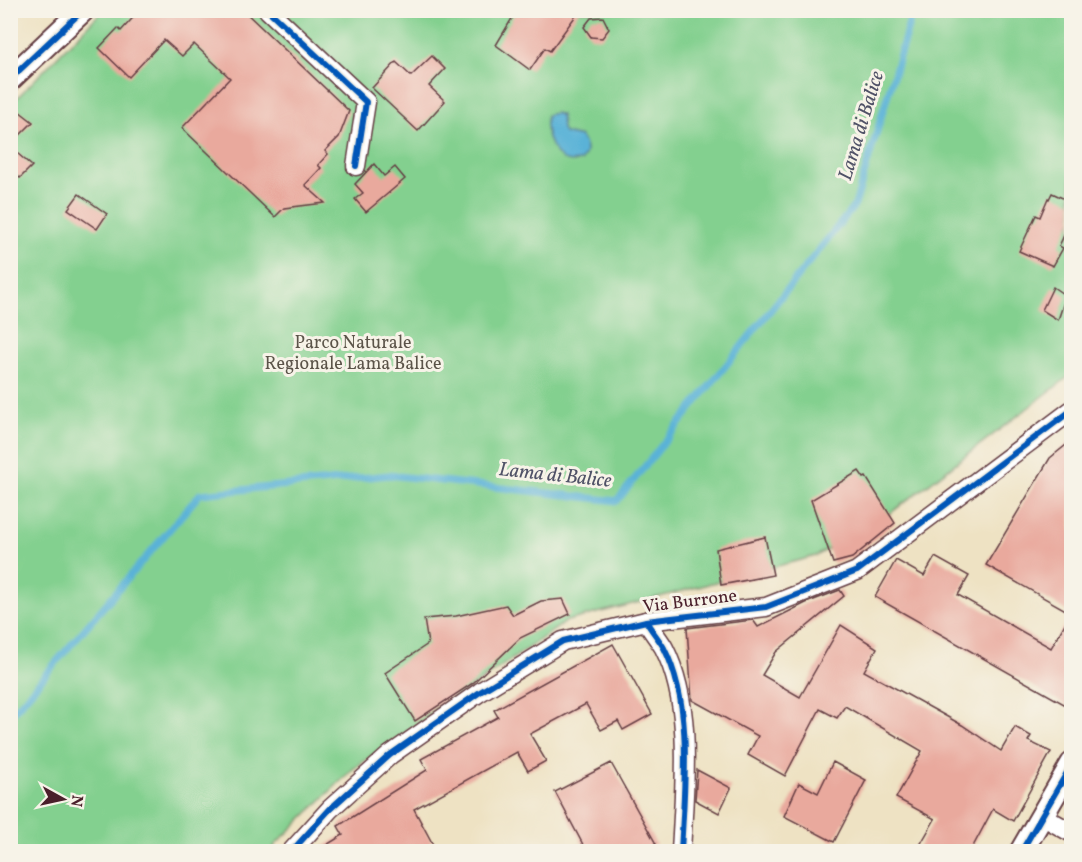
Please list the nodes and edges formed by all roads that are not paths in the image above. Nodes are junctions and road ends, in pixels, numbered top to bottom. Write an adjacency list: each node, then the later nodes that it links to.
1 (83, 10): 3 (street)
2 (268, 10): 4 (street)
3 (10, 79)
4 (356, 166)
5 (1071, 410): 6 (street, Via Burrone)
6 (646, 621): 10 (street, Via Burrone); 11 (street)
7 (1071, 764): 8 (street)
8 (1042, 816): 9 (street); 12 (street)
9 (1071, 833)
10 (291, 852)
11 (681, 852)
12 (1021, 852)

